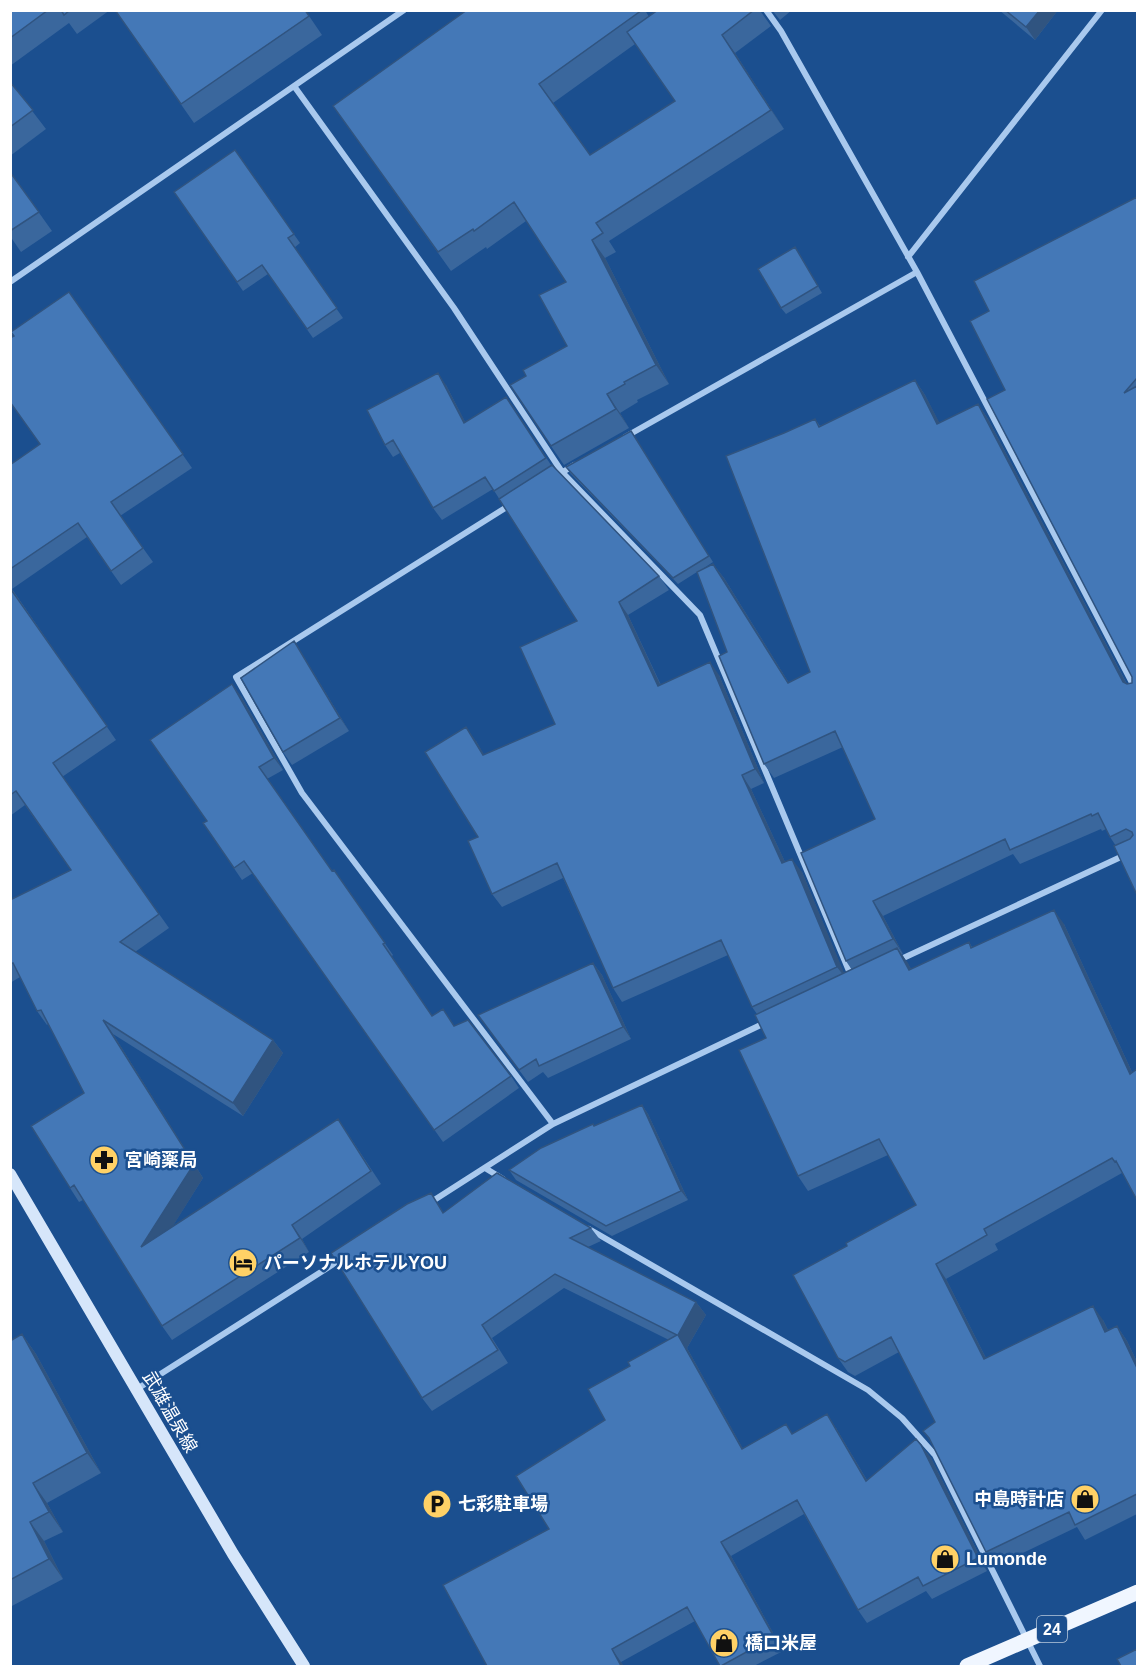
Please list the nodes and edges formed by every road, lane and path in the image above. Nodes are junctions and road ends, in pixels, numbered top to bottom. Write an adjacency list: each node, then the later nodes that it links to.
1 (766, 10): 5 (street)
2 (1102, 10): 5 (street)
3 (400, 12): 4 (street)
4 (294, 86): 7 (street); 10 (street)
5 (908, 257): 6 (street)
6 (917, 272): 8 (street); 13 (street)
7 (10, 282)
8 (614, 443)
9 (583, 460): 10 (street)
10 (562, 472): 11 (street); 16 (street)
11 (552, 478)
12 (513, 503): 18 (street)
13 (1137, 694)
14 (1137, 849): 15 (street)
15 (896, 962)
16 (864, 977)
17 (778, 1017): 18 (street)
18 (553, 1124): 19 (street)
19 (485, 1168): 21 (street); 22 (street)
20 (10, 1174): 25 (main road, 武雄温泉線)
21 (505, 1180)
22 (424, 1207)
23 (586, 1227): 27 (street)
24 (354, 1251): 25 (street)
25 (136, 1389): 28 (main road, 武雄温泉線)
26 (1137, 1592): 27 (main road, 24)
27 (1028, 1640): 29 (main road, 24); 30 (street)
28 (303, 1666)
29 (967, 1666)
30 (1040, 1666)

